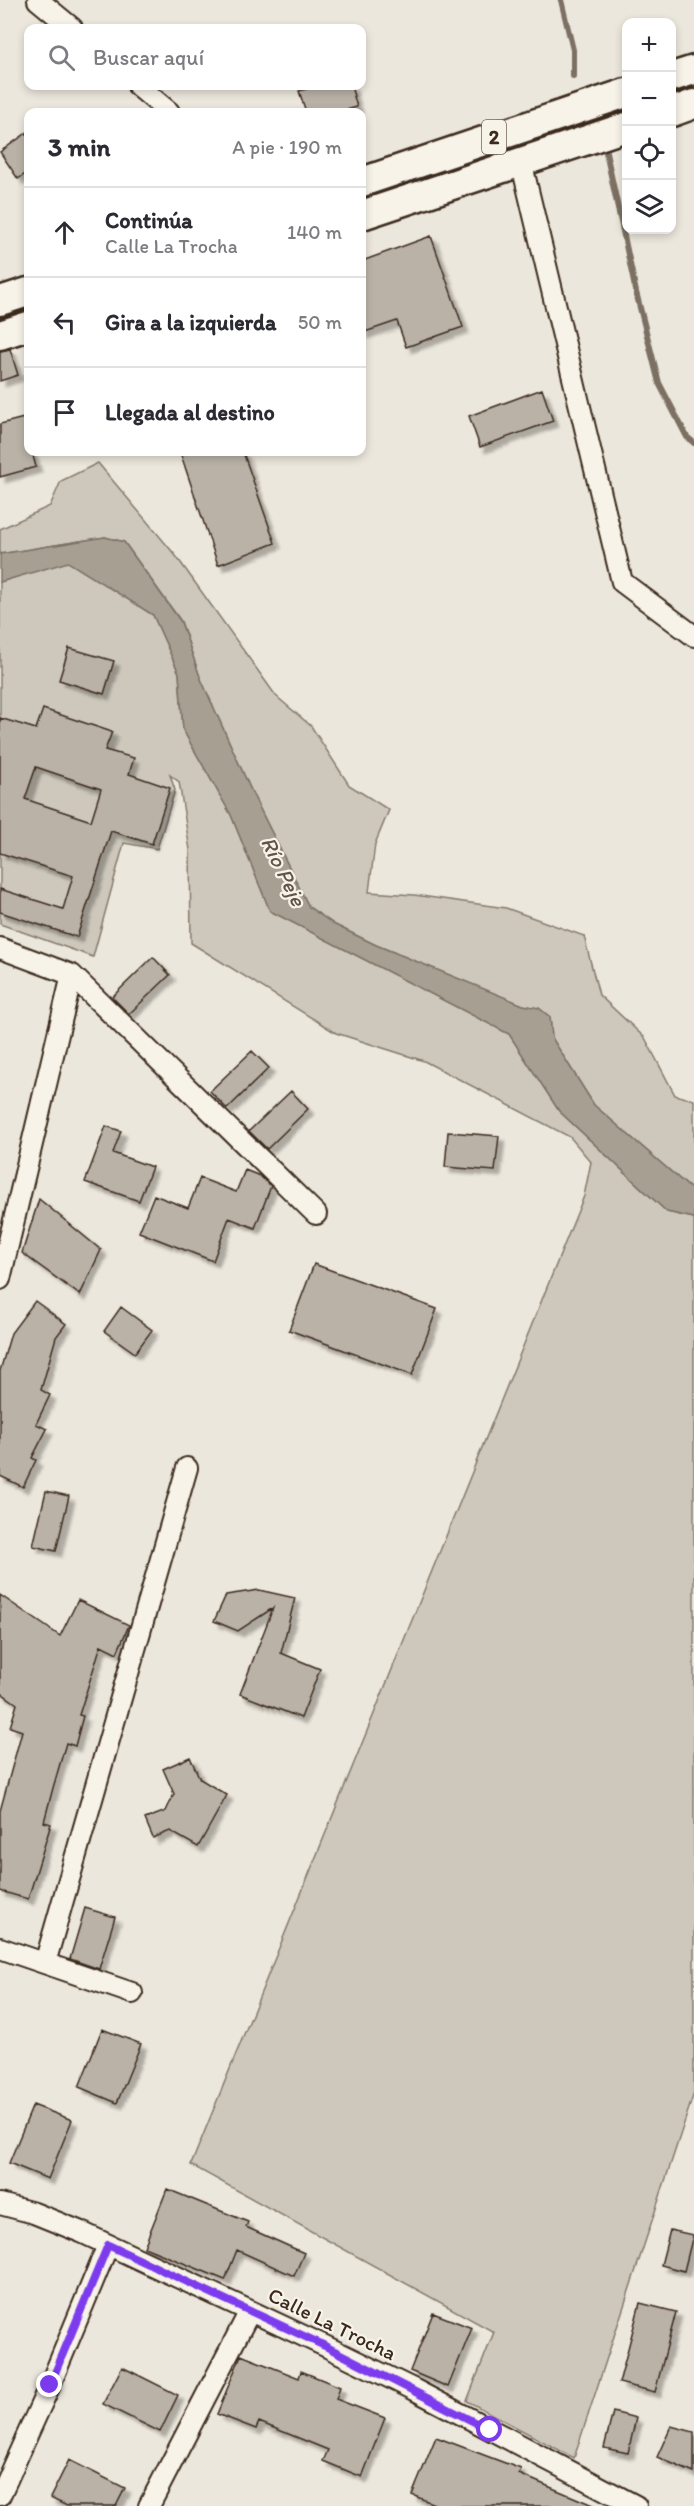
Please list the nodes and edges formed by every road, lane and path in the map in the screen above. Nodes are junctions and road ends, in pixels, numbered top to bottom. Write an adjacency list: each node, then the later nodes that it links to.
1 (38, 0): 2 (street)
2 (67, 24)
3 (143, 90): 6 (street)
4 (622, 95): 10 (highway, 2)
5 (694, 104): 7 (highway)
6 (165, 108)
7 (676, 111)
8 (622, 129): 9 (highway, 2)
9 (521, 161): 11 (highway, 2); 16 (street)
10 (366, 181)
11 (366, 214)
12 (24, 293): 13 (highway)
13 (0, 301)
14 (24, 327): 15 (highway)
15 (0, 335)
16 (694, 636)
17 (0, 948): 18 (street)
18 (72, 975): 19 (street); 20 (street)
19 (316, 1214)
20 (4, 1245): 21 (street)
21 (0, 1279)
22 (187, 1468): 24 (street)
23 (0, 1948): 24 (street)
24 (45, 1963): 25 (street)
25 (132, 1993)
26 (0, 2204): 27 (street, Calle La Trocha)
27 (108, 2245): 28 (street, Calle La Trocha); 29 (street)
28 (250, 2311): 30 (street); 31 (street, Calle La Trocha)
29 (0, 2495)
30 (149, 2506)
31 (636, 2506)

